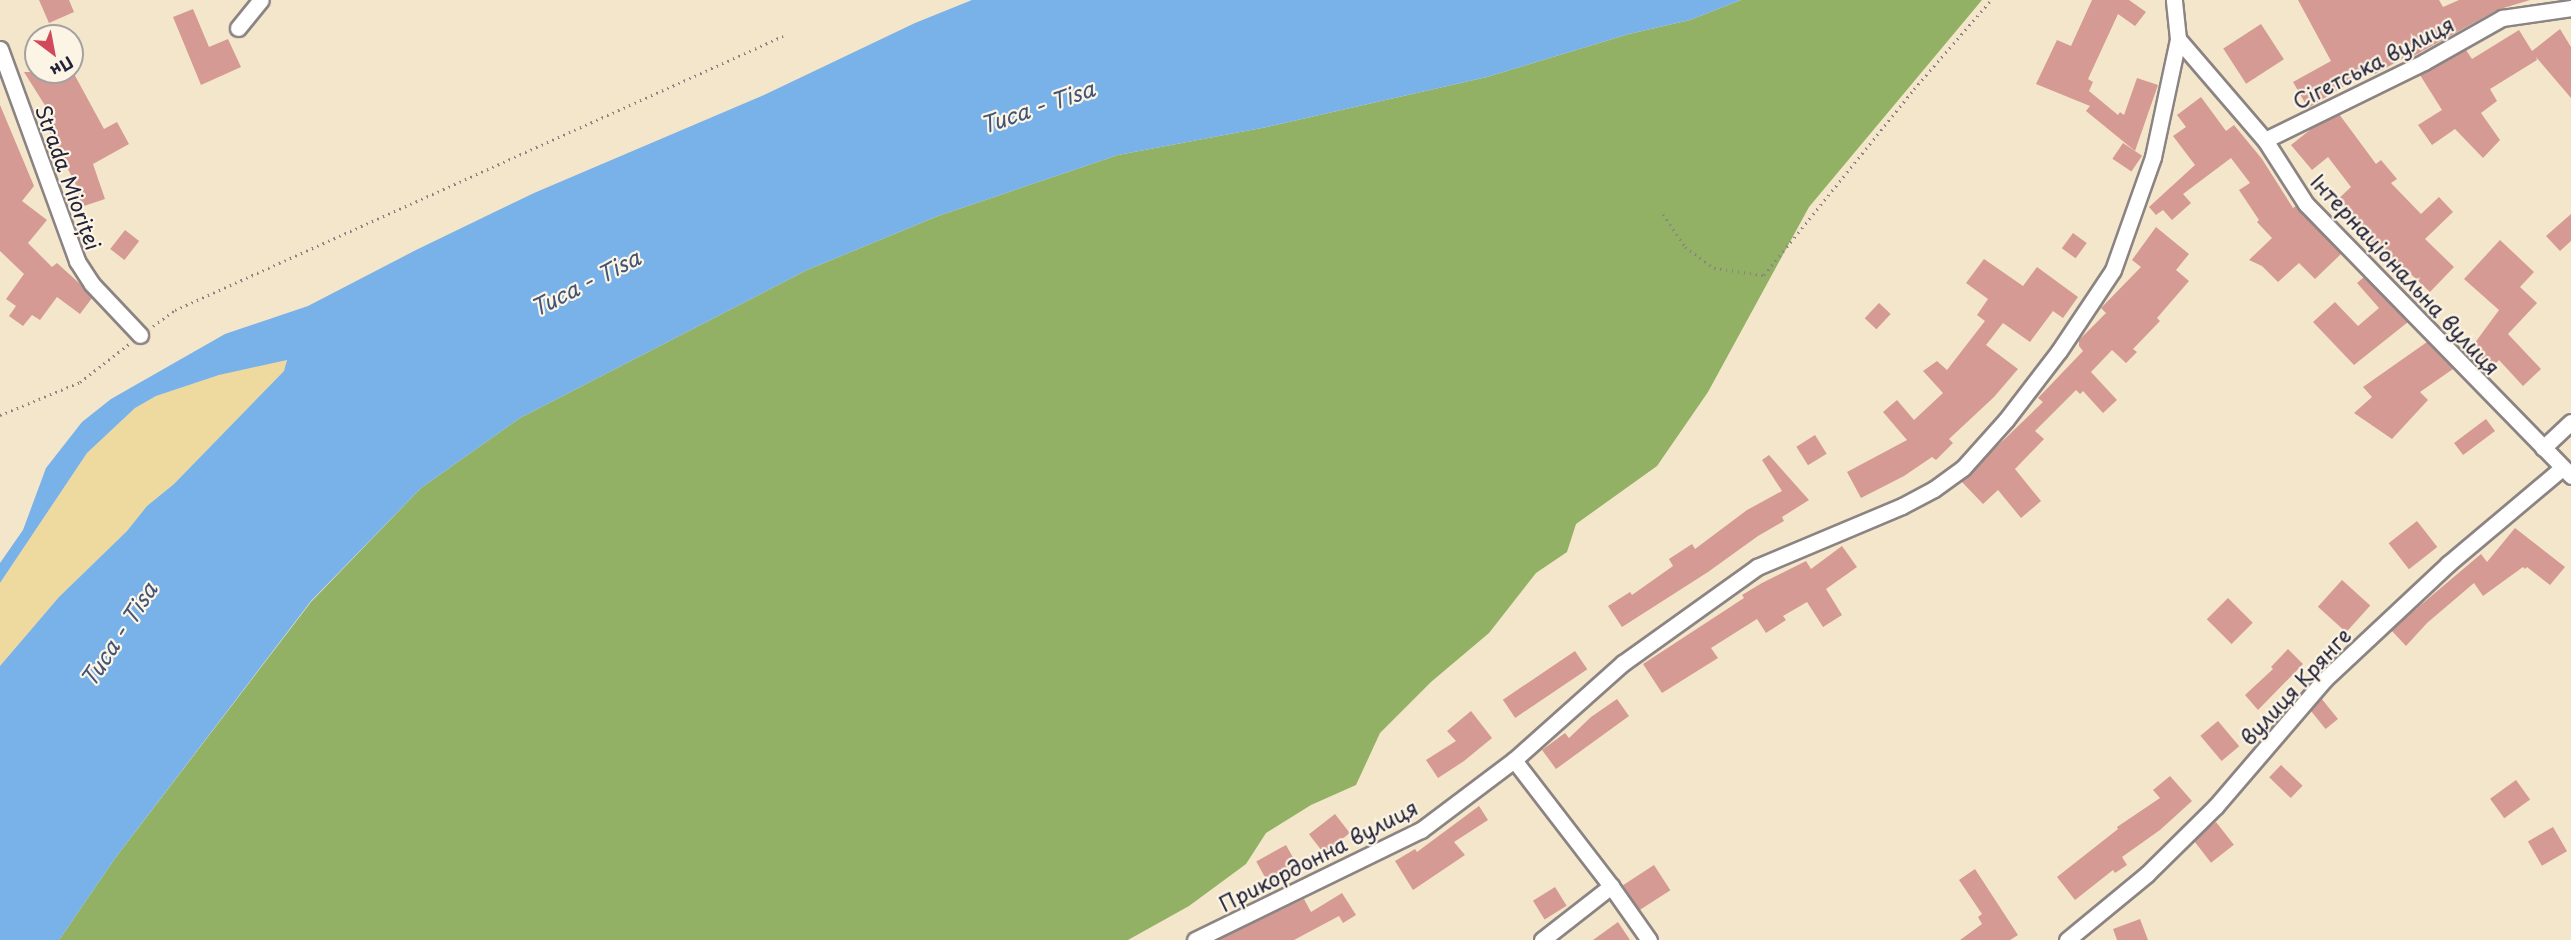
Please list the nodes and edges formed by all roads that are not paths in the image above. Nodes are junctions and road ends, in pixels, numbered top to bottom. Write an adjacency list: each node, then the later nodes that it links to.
1 (261, 0): 4 (street)
2 (2174, 0): 5 (street, Прикордонна вулиця)
3 (2571, 8): 7 (street, Сігетська вулиця)
4 (238, 28)
5 (2178, 39): 7 (street, Інтернаціональна вулиця); 12 (street, Прикордонна вулиця)
6 (0, 50): 8 (street, Strada Mioriței)
7 (2265, 140): 10 (street, Інтернаціональна вулиця)
8 (140, 335)
9 (2571, 422): 10 (street)
10 (2543, 448): 11 (street, Інтернаціональна вулиця)
11 (2566, 472): 17 (street, вулиця Крянге)
12 (1514, 760): 13 (street); 14 (street, Прикордонна вулиця)
13 (1611, 886): 15 (street); 16 (street)
14 (1196, 940)
15 (1542, 940)
16 (1649, 940)
17 (2067, 940)

